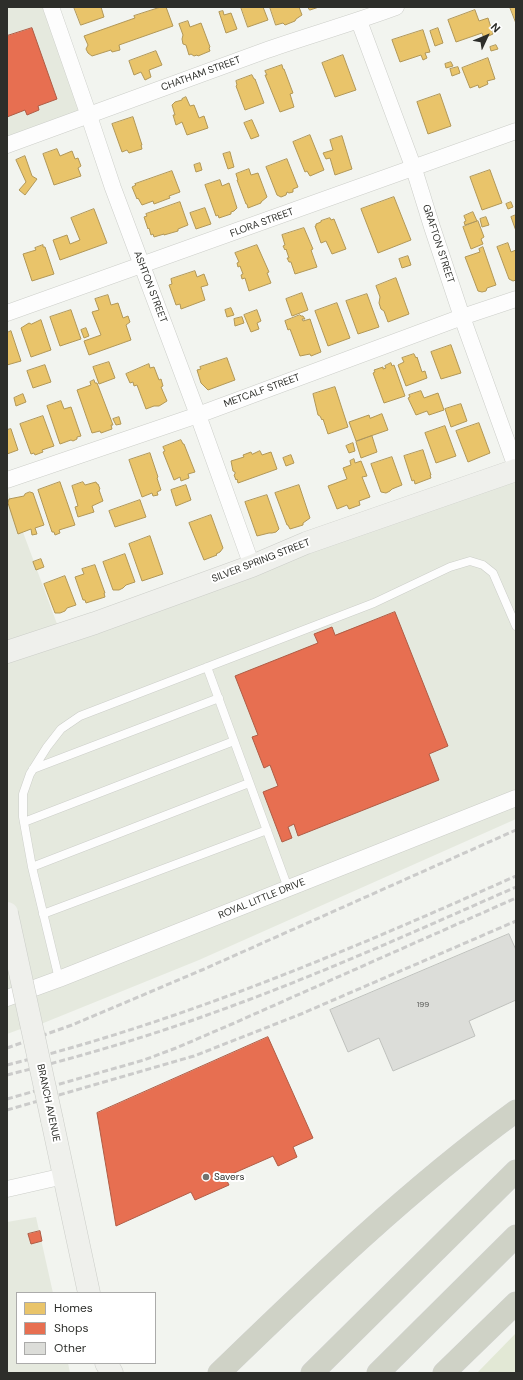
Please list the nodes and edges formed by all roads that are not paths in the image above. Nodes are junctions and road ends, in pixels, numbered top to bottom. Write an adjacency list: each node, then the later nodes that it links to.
1 (51, 7): 4 (street, ASHTON STREET)
2 (396, 7): 3 (street, CHATHAM STREET)
3 (359, 21): 4 (street, CHATHAM STREET); 7 (street, GRAFTON STREET)
4 (89, 116): 6 (street, CHATHAM STREET); 8 (street, ASHTON STREET)
5 (516, 131): 7 (street, FLORA STREET)
6 (7, 145)
7 (414, 169): 8 (street, FLORA STREET); 11 (street, GRAFTON STREET)
8 (142, 265): 10 (street, FLORA STREET); 12 (street, ASHTON STREET)
9 (516, 299): 11 (street, METCALF STREET)
10 (7, 313)
11 (462, 317): 12 (street, METCALF STREET); 13 (street, GRAFTON STREET)
12 (198, 415): 15 (street, METCALF STREET); 16 (street, ASHTON STREET)
13 (516, 467)
14 (516, 470): 16 (main road, SILVER SPRING STREET)
15 (7, 480)
16 (252, 566): 18 (main road, SILVER SPRING STREET)
17 (516, 626): 19 (lane)
18 (7, 652)
19 (207, 667): 20 (lane); 22 (lane)
20 (219, 698): 21 (lane); 22 (lane)
21 (234, 742): 23 (lane); 25 (lane)
22 (33, 769): 25 (lane)
23 (249, 783): 26 (lane); 27 (lane)
24 (516, 798): 28 (street, ROYAL LITTLE DRIVE)
25 (24, 822): 27 (lane)
26 (267, 830): 28 (lane); 30 (lane)
27 (32, 867): 30 (lane)
28 (288, 888): 31 (street, ROYAL LITTLE DRIVE)
29 (7, 913): 35 (main road, BRANCH AVENUE, bridge)
30 (43, 914): 31 (lane)
31 (59, 979): 32 (street, ROYAL LITTLE DRIVE)
32 (7, 998)
33 (516, 1111): 42 (highway)
34 (516, 1171): 43 (highway)
35 (64, 1176): 36 (street); 38 (main road, BRANCH AVENUE)
36 (7, 1189)
37 (516, 1236): 44 (highway)
38 (89, 1292)
39 (516, 1302): 45 (highway)
40 (106, 1364): 41 (main road)
41 (112, 1373)
42 (219, 1373)
43 (312, 1373)
44 (378, 1373)
45 (444, 1373)

